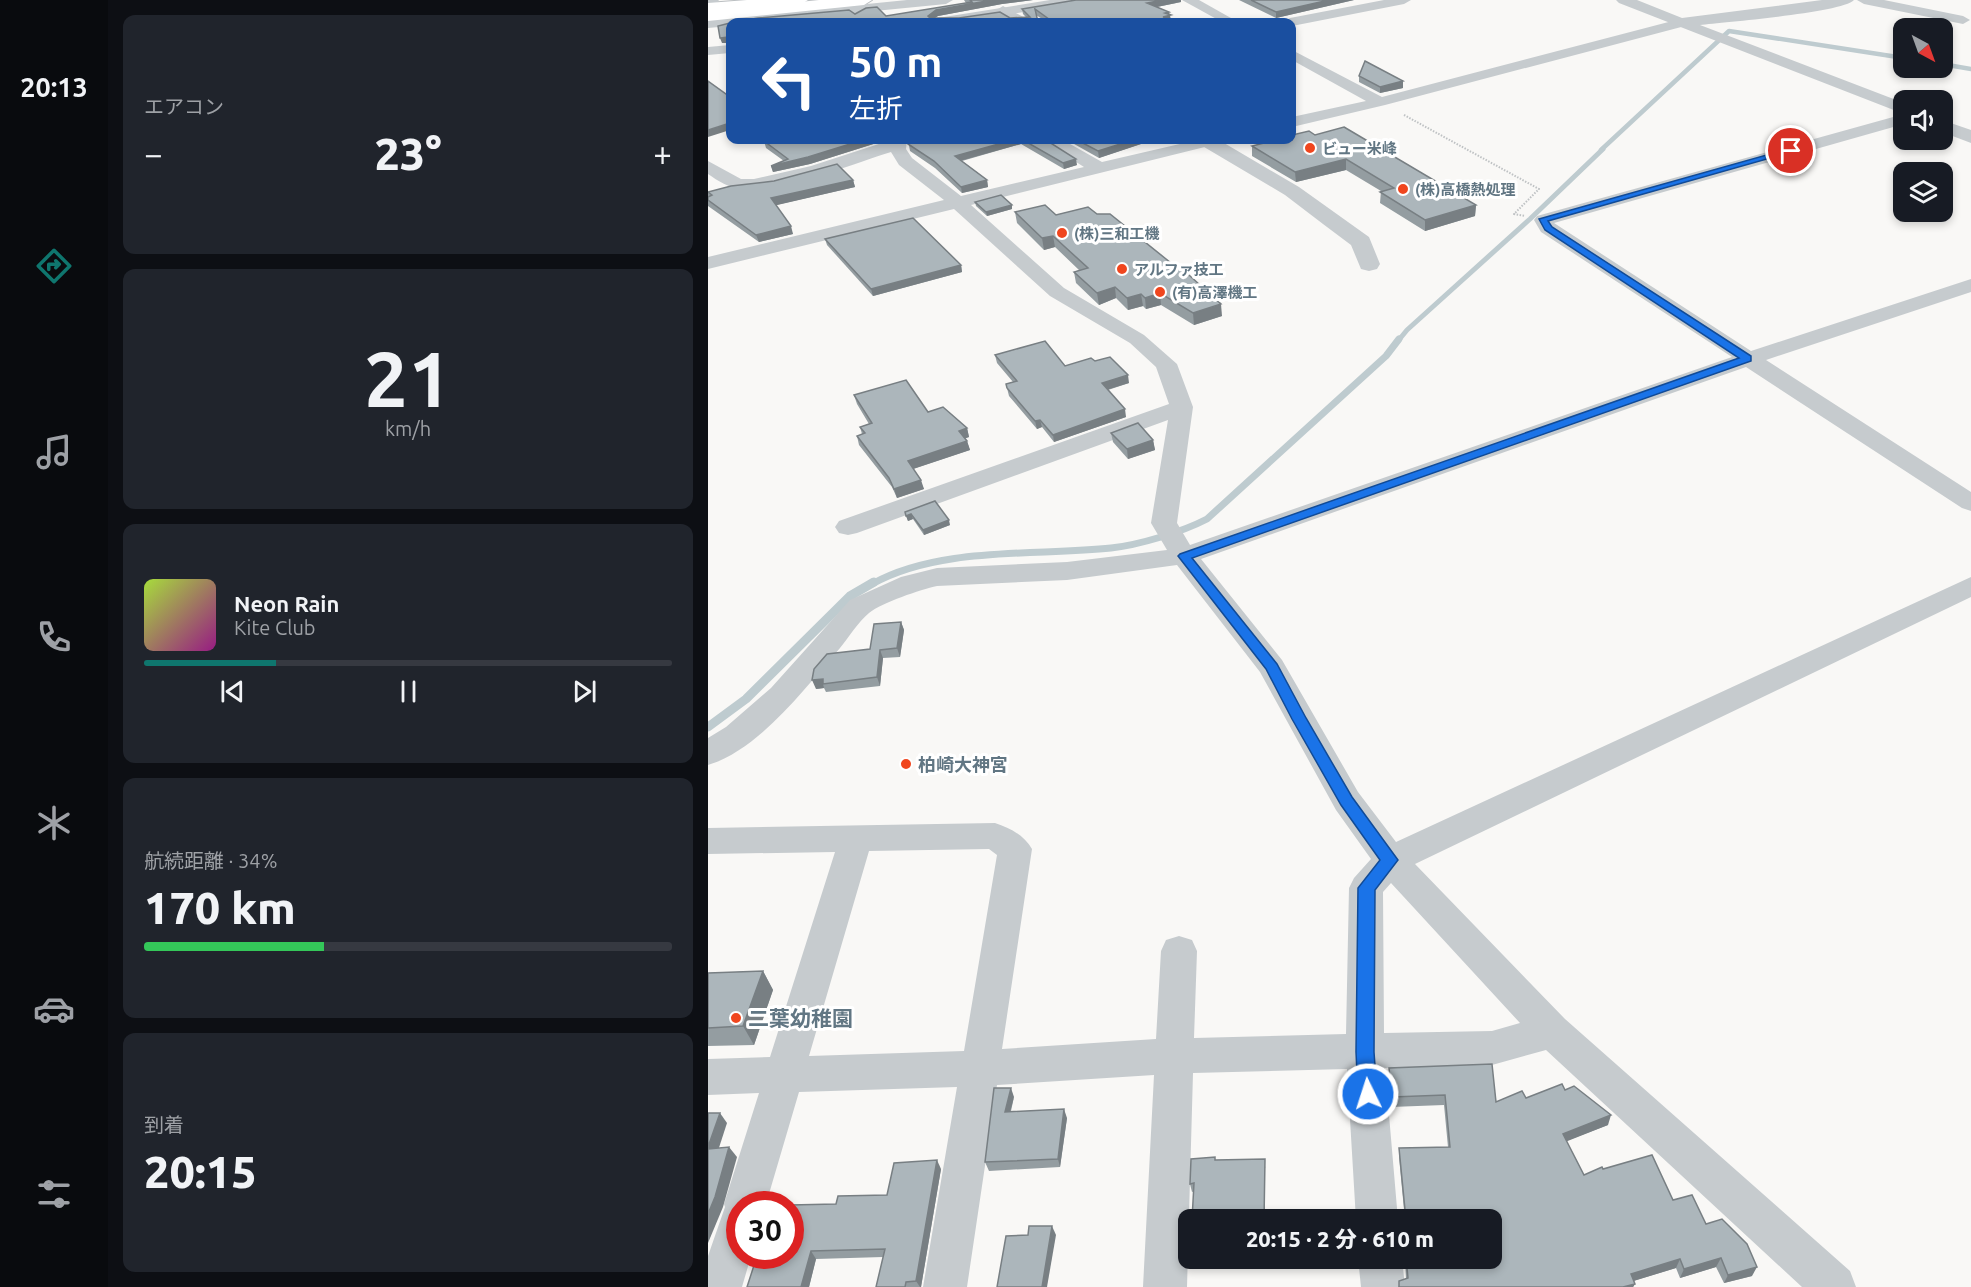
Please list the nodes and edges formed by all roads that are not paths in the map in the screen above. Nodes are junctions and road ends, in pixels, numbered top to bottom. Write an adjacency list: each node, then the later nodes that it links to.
1 (800, 0): 13 (highway)
2 (807, 0): 13 (highway)
3 (864, 0): 15 (highway)
4 (946, 0): 16 (street)
5 (1076, 0): 14 (street)
6 (1189, 0): 19 (street)
7 (1404, 0): 20 (street)
8 (1624, 0): 23 (street)
9 (1846, 0): 11 (street)
10 (1864, 0): 21 (street)
11 (1808, 3): 23 (street)
12 (981, 4): 14 (street)
13 (708, 9)
14 (1003, 11): 17 (street); 18 (street)
15 (708, 16)
16 (768, 18)
17 (962, 18)
18 (1015, 18)
19 (1224, 18)
20 (1296, 21)
21 (1963, 21)
22 (726, 22): 24 (street)
23 (1680, 23): 28 (street); 29 (street)
24 (708, 24)
25 (726, 49): 26 (street)
26 (708, 51)
27 (1296, 56): 28 (street)
28 (1380, 102): 30 (street)
29 (1893, 105)
30 (1296, 121)
31 (1893, 122): 45 (street)
32 (1953, 130): 33 (street)
33 (1971, 137)
34 (891, 144): 39 (street)
35 (902, 144): 41 (street)
36 (1059, 144): 40 (street)
37 (1194, 144): 40 (street)
38 (1216, 144): 43 (street)
39 (708, 166)
40 (1099, 168): 41 (street)
41 (956, 203): 42 (street); 46 (street)
42 (708, 263)
43 (1369, 264)
44 (1971, 285): 45 (street)
45 (1747, 358): 47 (street); 49 (street)
46 (1182, 407): 48 (street); 49 (street)
47 (1971, 503)
48 (848, 526)
49 (1184, 556): 51 (street); 54 (street)
50 (1971, 586): 54 (street)
51 (708, 753)
52 (856, 838): 53 (street); 59 (street); 60 (street)
53 (708, 841)
54 (1390, 860): 56 (street); 57 (street)
55 (1179, 951): 58 (street)
56 (1552, 1030): 57 (street); 70 (street)
57 (1365, 1052): 58 (street); 63 (street)
58 (1173, 1056): 59 (street); 68 (street)
59 (980, 1068): 60 (street); 67 (street)
60 (785, 1074): 61 (street); 62 (street)
61 (708, 1077)
62 (749, 1191)
63 (1376, 1209)
64 (726, 1268): 66 (street)
65 (1381, 1269): 69 (street)
66 (720, 1287)
67 (945, 1287)
68 (1165, 1287)
69 (1383, 1287)
70 (1834, 1287)

